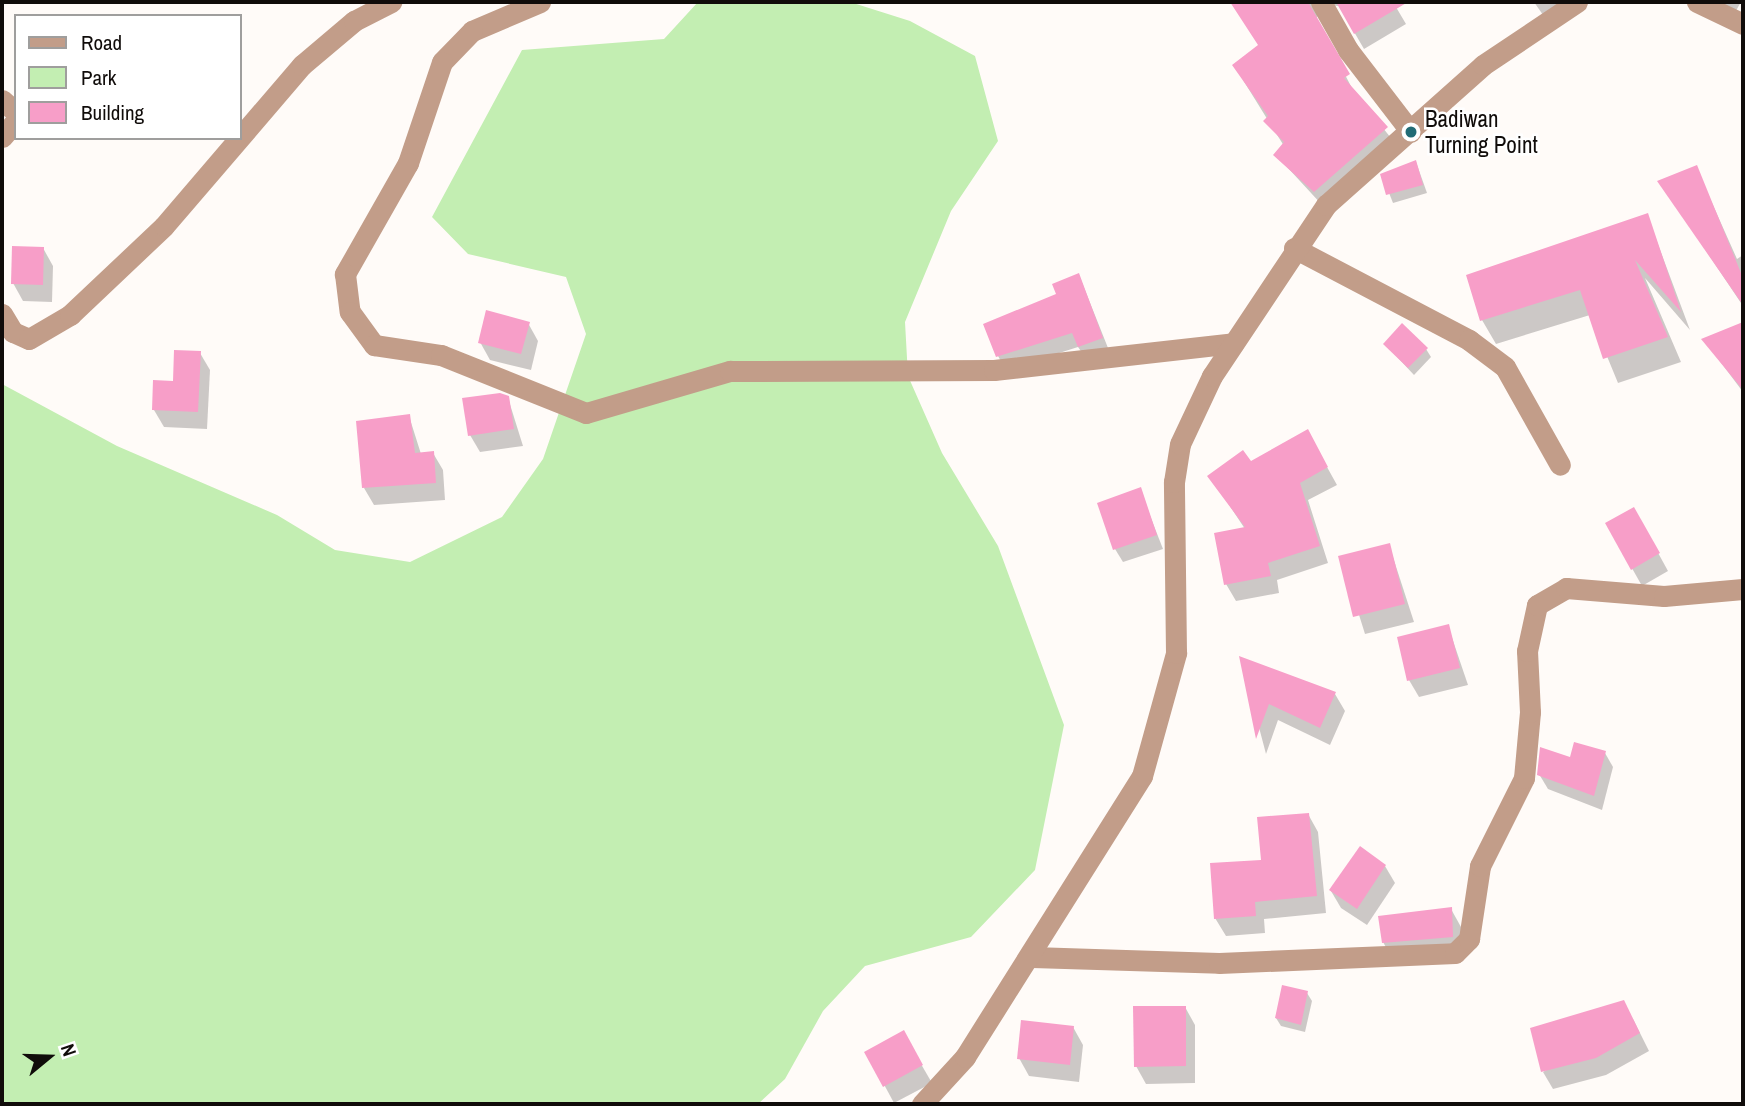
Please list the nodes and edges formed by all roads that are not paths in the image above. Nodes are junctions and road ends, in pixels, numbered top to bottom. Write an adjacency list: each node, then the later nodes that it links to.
1 (391, 2): 9 (street)
2 (540, 2): 14 (street)
3 (1321, 2): 8 (street)
4 (1577, 2): 8 (street)
5 (1697, 2): 6 (street)
6 (1743, 24)
7 (14, 123): 10 (street)
8 (1411, 132): 12 (street)
9 (242, 135)
10 (2, 137)
11 (238, 140): 13 (street)
12 (1294, 248): 14 (street); 15 (street)
13 (2, 314)
14 (1233, 343): 17 (street)
15 (1560, 465)
16 (1743, 589): 17 (street)
17 (1032, 957): 18 (street)
18 (922, 1104)

